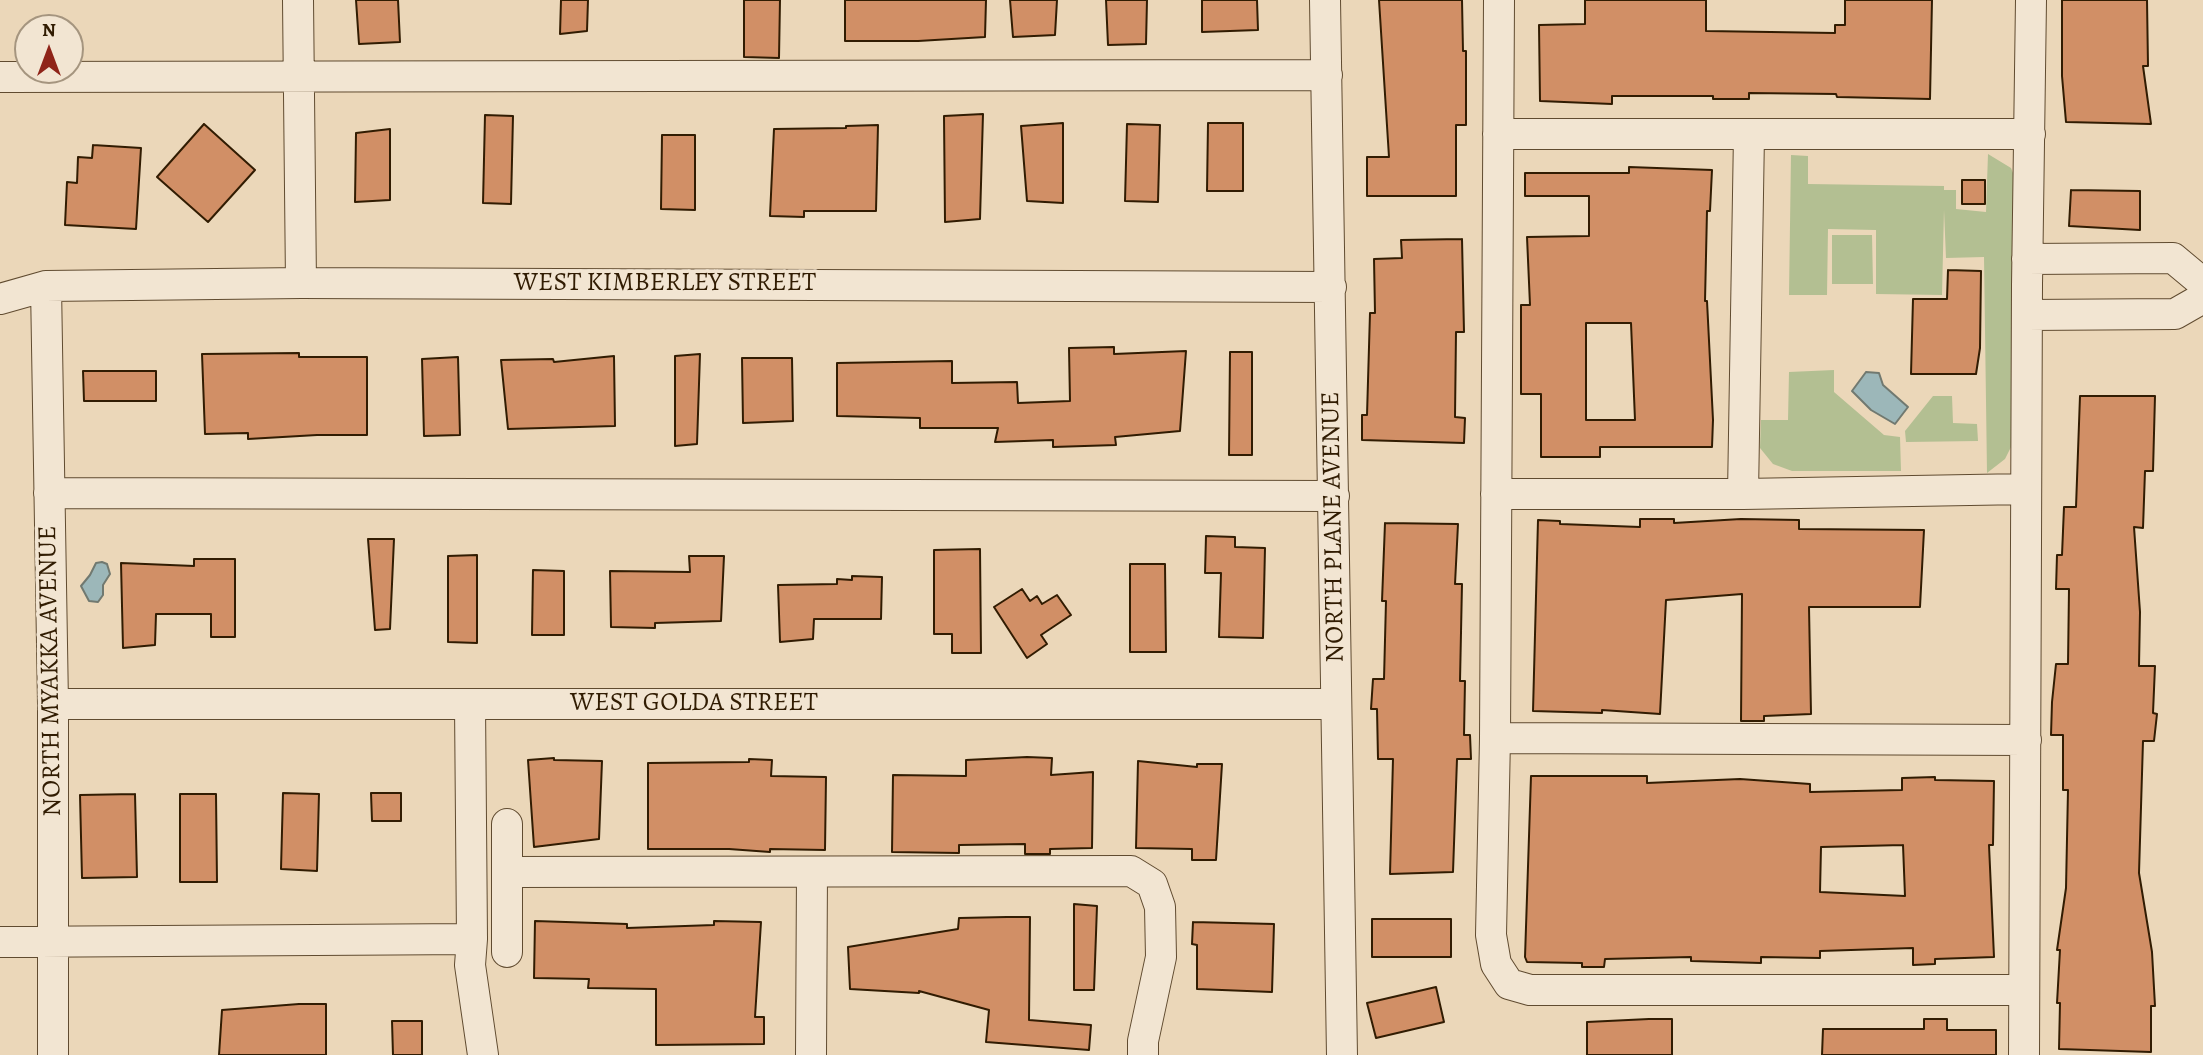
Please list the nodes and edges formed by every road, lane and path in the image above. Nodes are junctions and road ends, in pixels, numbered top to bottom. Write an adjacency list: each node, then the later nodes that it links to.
1 (298, 0): 6 (street)
2 (1325, 0): 5 (street, NORTH PLANE AVENUE)
3 (1499, 0): 8 (street)
4 (2031, 0): 10 (street)
5 (1327, 75): 6 (street); 15 (street, NORTH PLANE AVENUE)
6 (299, 76): 7 (street); 12 (street)
7 (0, 77)
8 (1498, 134): 9 (street); 21 (street)
9 (1749, 134): 10 (street); 22 (street)
10 (2030, 134): 11 (street)
11 (2027, 259): 13 (street); 18 (street)
12 (301, 282): 14 (street, WEST KIMBERLEY STREET); 15 (street, WEST KIMBERLEY STREET)
13 (2203, 283)
14 (46, 286): 17 (street, WEST KIMBERLEY STREET); 20 (street, NORTH MYAKKA AVENUE)
15 (1331, 287): 23 (street, NORTH PLANE AVENUE)
16 (2203, 298): 18 (street)
17 (0, 299)
18 (2027, 315): 19 (street)
19 (2026, 489): 22 (street); 28 (street)
20 (50, 493): 23 (street); 24 (street, NORTH MYAKKA AVENUE)
21 (1496, 494): 22 (street); 27 (street)
22 (1743, 494)
23 (1334, 496): 26 (street, NORTH PLANE AVENUE)
24 (53, 704): 25 (street, WEST GOLDA STREET); 34 (street, NORTH MYAKKA AVENUE)
25 (471, 704): 26 (street, WEST GOLDA STREET); 32 (street)
26 (1336, 704): 41 (street, NORTH PLANE AVENUE)
27 (1495, 738): 28 (street); 36 (street)
28 (2026, 740): 36 (street)
29 (507, 824): 30 (street)
30 (507, 872): 31 (street); 35 (street)
31 (812, 872): 39 (street); 40 (street)
32 (472, 939): 34 (street); 38 (street)
33 (0, 942): 34 (street)
34 (53, 942): 37 (street, NORTH MYAKKA AVENUE)
35 (507, 952)
36 (2024, 990): 42 (street)
37 (53, 1055)
38 (483, 1055)
39 (811, 1055)
40 (1143, 1055)
41 (1342, 1055)
42 (2024, 1055)

